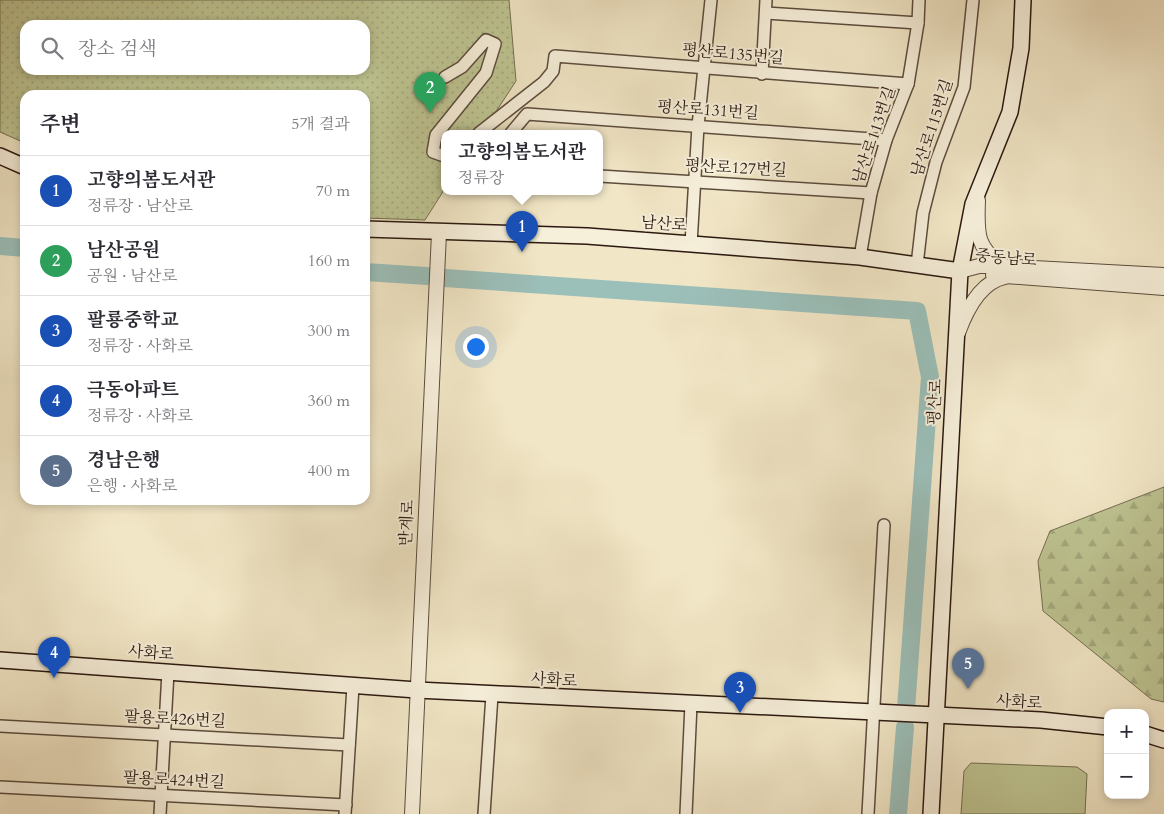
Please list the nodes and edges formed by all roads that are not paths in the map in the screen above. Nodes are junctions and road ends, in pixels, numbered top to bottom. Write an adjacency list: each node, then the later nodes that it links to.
1 (711, 0): 8 (street)
2 (766, 0): 6 (street)
3 (919, 0): 7 (street, 남산로113번길)
4 (973, 0): 27 (street, 남산로115번길)
5 (1023, 0): 21 (main road, 평산로)
6 (766, 13): 7 (street); 9 (street)
7 (918, 23): 11 (street, 남산로113번길)
8 (704, 68): 9 (street, 평산로135번길); 12 (street); 13 (street, 평산로135번길)
9 (762, 74): 11 (street, 평산로135번길)
10 (445, 77): 16 (street)
11 (908, 84): 15 (street, 남산로113번길)
12 (698, 126): 14 (street, 평산로131번길); 15 (street, 평산로131번길); 20 (street)
13 (483, 130)
14 (514, 130)
15 (886, 140): 22 (street, 남산로113번길)
16 (441, 155)
17 (0, 156): 18 (main road)
18 (20, 165)
19 (603, 176): 20 (street, 평산로127번길)
20 (695, 182): 22 (street, 평산로127번길); 25 (street)
21 (978, 191): 28 (main road, 평산로); 29 (street)
22 (871, 192): 26 (street, 남산로113번길)
23 (370, 229): 24 (main road, 남산로)
24 (439, 233): 25 (main road, 남산로); 37 (street, 반계로)
25 (691, 244): 26 (main road, 남산로)
26 (860, 257): 27 (main road, 남산로)
27 (916, 265): 28 (main road, 남산로)
28 (960, 271): 29 (street, 중동남로); 32 (main road, 평산로)
29 (1006, 271): 30 (street, 중동남로); 31 (street, 중동남로); 32 (street)
30 (1164, 276)
31 (1164, 288)
32 (956, 338): 41 (main road, 평산로)
33 (884, 525): 40 (street)
34 (0, 660): 35 (main road, 사화로)
35 (168, 672): 36 (main road, 사화로); 44 (street)
36 (353, 686): 37 (main road, 사화로); 47 (street)
37 (417, 690): 38 (main road, 사화로); 52 (street, 반계로)
38 (492, 695): 39 (main road, 사화로); 53 (street)
39 (691, 704): 40 (main road, 사화로); 54 (street)
40 (874, 714): 41 (main road, 사화로); 55 (street)
41 (937, 716): 43 (main road, 사화로); 56 (main road, 평산로)
42 (0, 726): 44 (street, 팔용로426번길)
43 (1104, 726)
44 (165, 735): 47 (street, 팔용로426번길); 49 (street)
45 (1149, 735): 46 (main road)
46 (1164, 740)
47 (349, 745): 50 (street)
48 (0, 786): 49 (street, 팔용로424번길)
49 (161, 795): 50 (street, 팔용로424번길); 51 (street)
50 (346, 810)
51 (160, 814)
52 (412, 814)
53 (484, 814)
54 (686, 814)
55 (868, 814)
56 (931, 814)

